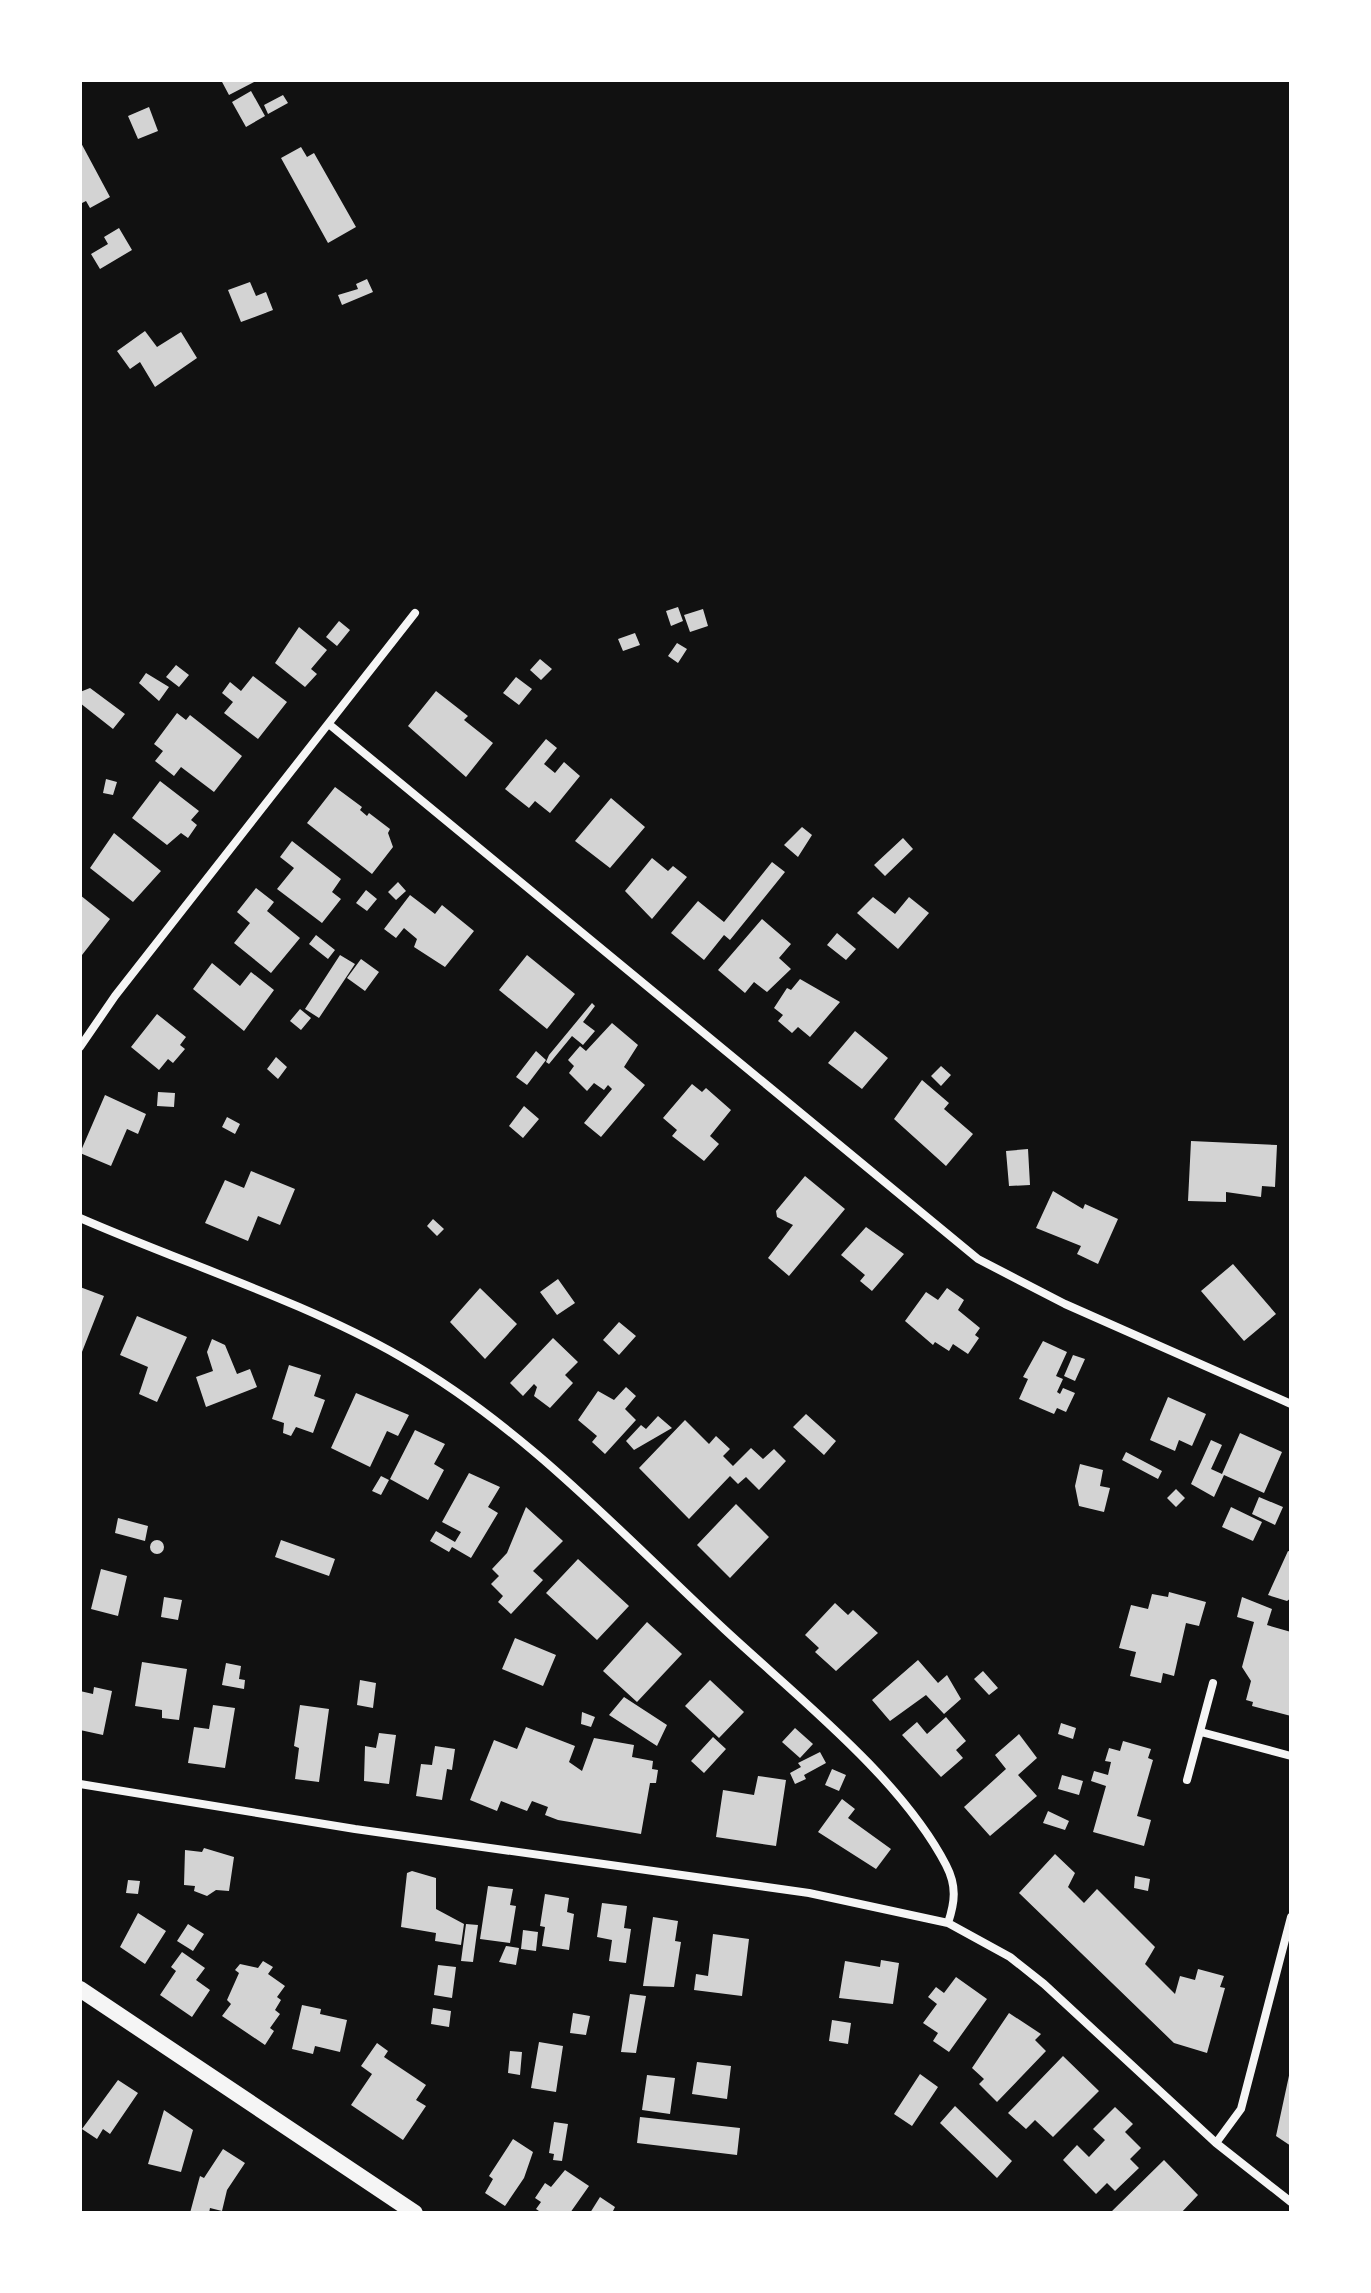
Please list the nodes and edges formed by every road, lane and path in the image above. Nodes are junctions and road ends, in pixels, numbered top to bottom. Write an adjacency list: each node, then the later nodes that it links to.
1 (415, 613): 2 (street)
2 (330, 725): 3 (street); 5 (street)
3 (80, 1047)
4 (80, 1218): 12 (street)
5 (1291, 1404)
6 (1213, 1683): 7 (street)
7 (1201, 1732): 8 (street); 9 (street)
8 (1291, 1756)
9 (1187, 1780)
10 (80, 1784): 12 (street)
11 (1291, 1917): 14 (street)
12 (948, 1923): 14 (street)
13 (80, 1989): 16 (main road)
14 (1216, 2143): 15 (street)
15 (1291, 2202)
16 (415, 2213)

